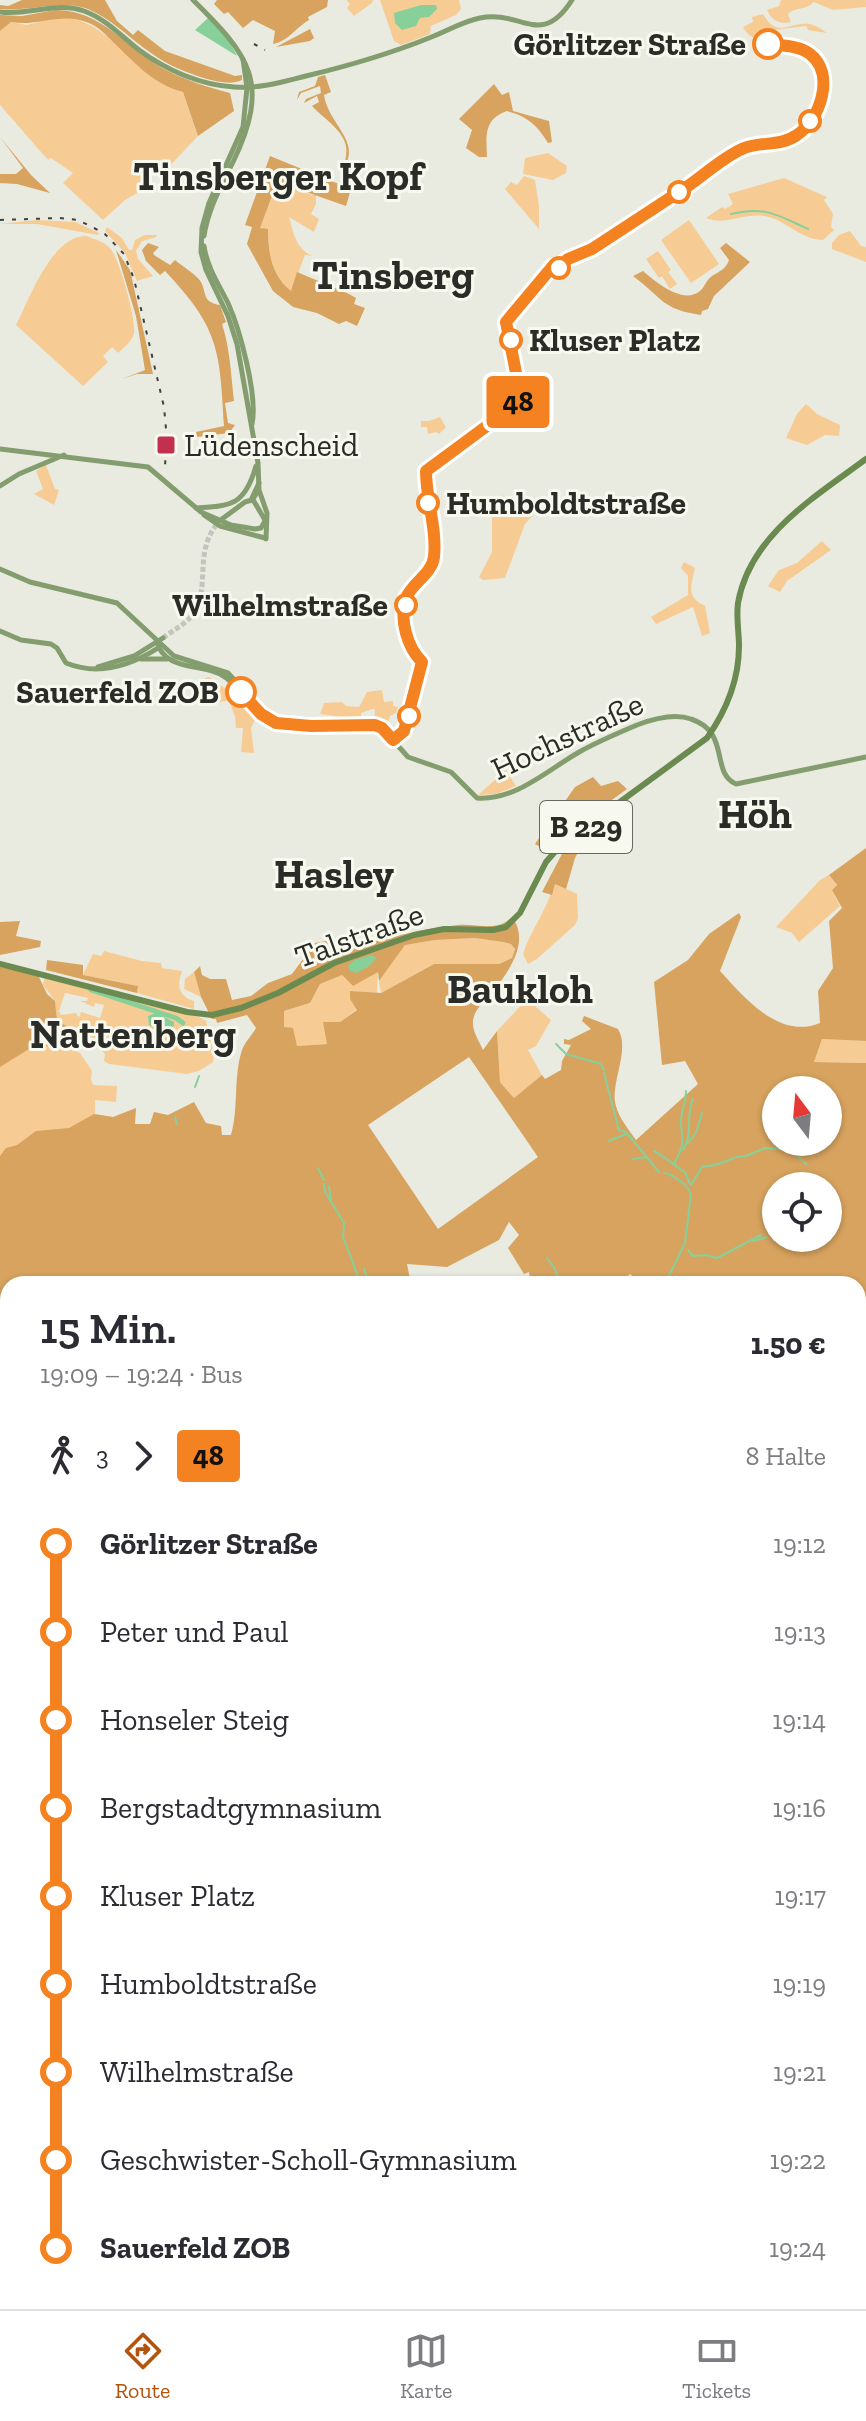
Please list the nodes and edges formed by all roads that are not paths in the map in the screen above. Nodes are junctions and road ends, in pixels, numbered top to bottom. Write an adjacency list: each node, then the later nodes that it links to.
1 (193, 0): 5 (main road)
2 (572, 0): 5 (main road)
3 (0, 12): 4 (main road)
4 (232, 87): 5 (main road); 6 (main road)
5 (249, 88): 6 (main road); 7 (main road)
6 (246, 102): 7 (main road)
7 (245, 128): 11 (main road)
8 (0, 449): 9 (main road)
9 (50, 458): 13 (main road); 16 (main road)
10 (866, 459): 25 (main road, B 229)
11 (258, 463): 12 (main road); 16 (main road)
12 (259, 483): 14 (main road); 15 (main road)
13 (0, 486)
14 (259, 490): 15 (main road); 18 (main road)
15 (252, 497): 17 (main road); 18 (main road)
16 (198, 510): 18 (main road); 18 (main road)
17 (222, 519)
18 (266, 521)
19 (0, 569): 21 (main road)
20 (0, 631): 24 (main road)
21 (160, 643): 22 (main road); 23 (main road); 24 (main road); 26 (main road)
22 (139, 659): 23 (main road); 24 (main road)
23 (168, 659): 26 (main road)
24 (97, 667)
25 (711, 732): 26 (main road, Hochstraße); 27 (main road); 28 (main road, Talstraße / B 229)
26 (400, 747)
27 (866, 757)
28 (0, 964)

